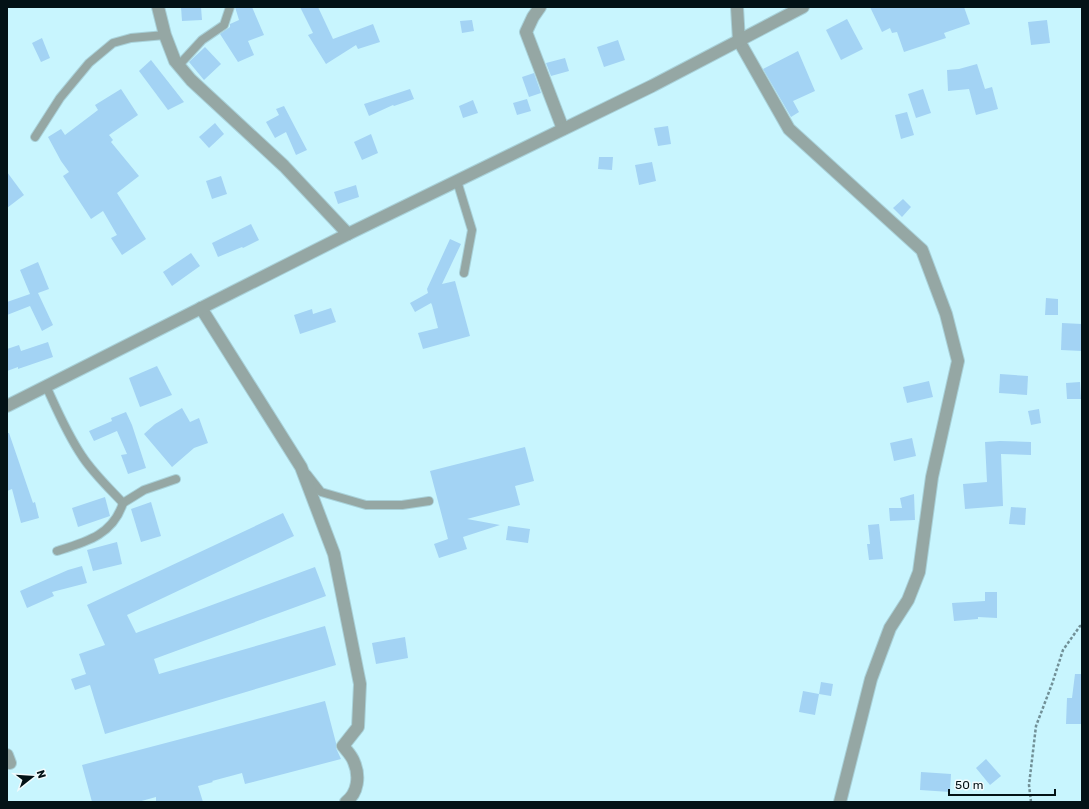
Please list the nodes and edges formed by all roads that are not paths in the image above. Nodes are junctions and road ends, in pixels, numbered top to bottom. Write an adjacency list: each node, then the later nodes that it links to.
1 (158, 7): 6 (street)
2 (230, 7): 8 (lane)
3 (540, 7): 9 (street)
4 (737, 7): 7 (street)
5 (803, 7): 7 (street)
6 (165, 35): 8 (street); 10 (lane)
7 (739, 41): 9 (street); 23 (street)
8 (178, 65): 12 (street)
9 (563, 129): 11 (street)
10 (35, 137)
11 (457, 181): 12 (street); 13 (lane)
12 (348, 234): 14 (street)
13 (464, 273)
14 (201, 308): 15 (street); 17 (street)
15 (46, 386): 16 (street); 20 (lane)
16 (7, 406)
17 (301, 467): 19 (lane); 22 (street)
18 (176, 479): 20 (lane)
19 (430, 501)
20 (123, 503): 21 (lane)
21 (57, 551)
22 (346, 802)
23 (840, 802)

